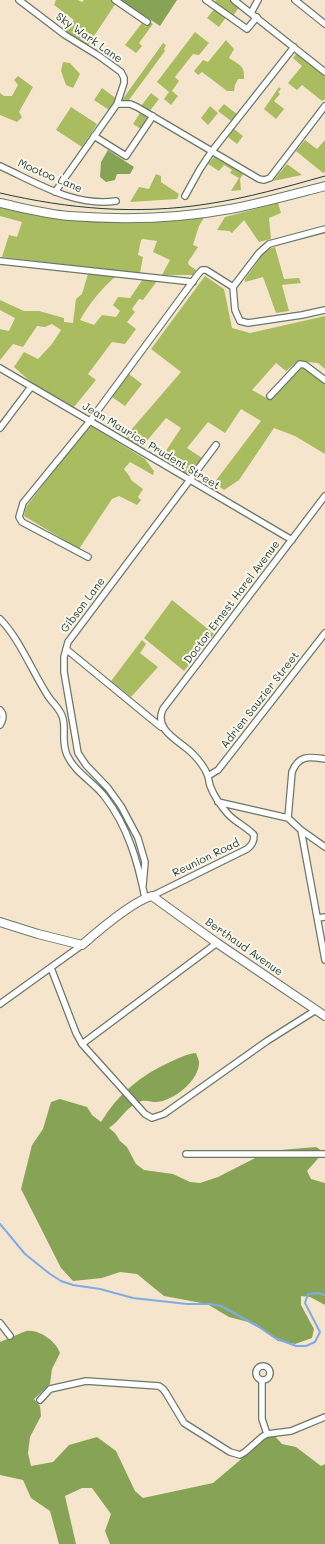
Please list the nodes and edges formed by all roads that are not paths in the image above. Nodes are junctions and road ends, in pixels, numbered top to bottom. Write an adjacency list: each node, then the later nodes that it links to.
1 (19, 0): 13 (street, Sky Wark Lane)
2 (115, 0): 9 (street)
3 (206, 0): 8 (street)
4 (234, 0): 7 (street)
5 (258, 0): 7 (street)
6 (295, 0): 10 (street)
7 (251, 13): 8 (street)
8 (256, 17): 11 (street)
9 (147, 22)
10 (325, 24)
11 (294, 47): 12 (street); 17 (street)
12 (325, 72)
13 (117, 104): 15 (street); 16 (street, Sky Wark Lane)
14 (325, 106): 17 (street)
15 (152, 116): 16 (street); 17 (street)
16 (94, 136): 20 (street, Sky Wark Lane)
17 (212, 151): 21 (street)
18 (0, 166): 20 (street, Mootoo Lane)
19 (325, 186): 23 (street)
20 (56, 192): 22 (street, Mootoo Lane)
21 (185, 196)
22 (116, 201)
23 (0, 203)
24 (325, 229): 27 (street)
25 (0, 262): 26 (street)
26 (193, 282): 27 (street); 33 (street)
27 (233, 287): 28 (street)
28 (325, 310)
29 (0, 368): 31 (street, Jean Maurice Prudent Street)
30 (325, 380): 32 (street)
31 (31, 387): 33 (street, Jean Maurice Prudent Street); 34 (street)
32 (270, 396)
33 (90, 421): 36 (street, Jean Maurice Prudent Street); 39 (street)
34 (0, 428)
35 (216, 445): 36 (street, Gibson Lane)
36 (190, 481): 38 (street, Jean Maurice Prudent Street); 42 (street, Gibson Lane)
37 (324, 501): 38 (street, Doctor Ernest Harel Avenue)
38 (292, 540): 44 (street, Doctor Ernest Harel Avenue)
39 (88, 557)
40 (0, 619): 53 (street)
41 (325, 633): 48 (street, Adrien Sauzier Street)
42 (66, 649): 46 (street); 53 (street, Gibson Lane)
43 (0, 710): 45 (street)
44 (160, 722): 46 (street, Reunion Road)
45 (0, 725)
46 (163, 729): 48 (street, Reunion Road)
47 (325, 759): 50 (street)
48 (208, 776): 49 (street, Reunion Road)
49 (217, 802): 50 (street); 54 (street, Reunion Road)
50 (288, 818): 51 (street)
51 (301, 830): 52 (street); 56 (street)
52 (325, 847)
53 (143, 885): 54 (street)
54 (149, 897): 58 (street, Berthaud Avenue); 59 (street)
55 (325, 917): 56 (street)
56 (318, 918): 60 (street)
57 (0, 922): 59 (street)
58 (218, 943): 63 (street, Berthaud Avenue); 65 (street)
59 (82, 945): 61 (street)
60 (325, 960)
61 (51, 968): 62 (street); 65 (street)
62 (0, 1004)
63 (316, 1010): 64 (street, Berthaud Avenue); 65 (street)
64 (325, 1016)
65 (82, 1044)
66 (186, 1154): 67 (street)
67 (325, 1154)
68 (0, 1323): 69 (street)
69 (10, 1336)
70 (262, 1380): 73 (street)
71 (40, 1400): 73 (street)
72 (325, 1417): 73 (street)
73 (267, 1434)

